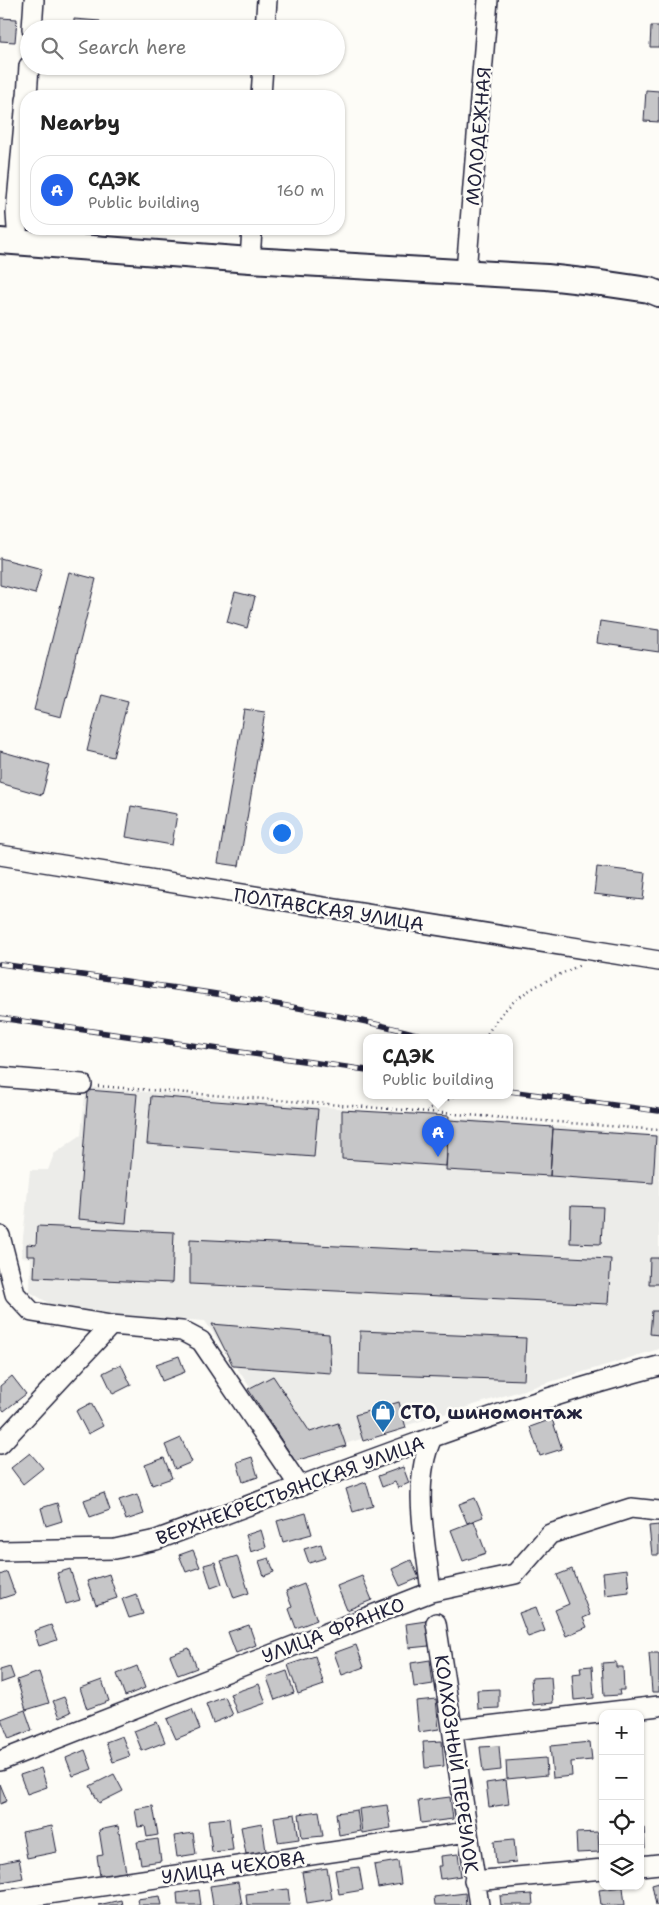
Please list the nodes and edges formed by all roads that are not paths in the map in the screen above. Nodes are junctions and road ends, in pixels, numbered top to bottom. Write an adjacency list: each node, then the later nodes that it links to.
1 (34, 0): 4 (street)
2 (267, 0): 5 (street)
3 (488, 0): 14 (street, МОЛОДЕЖНАЯ)
4 (33, 20)
5 (266, 20)
6 (28, 75): 8 (street)
7 (262, 75): 9 (street)
8 (27, 90)
9 (261, 90)
10 (20, 168): 12 (street)
11 (252, 235): 13 (street)
12 (9, 242): 13 (main road)
13 (250, 260): 14 (main road)
14 (466, 272): 15 (main road)
15 (656, 291)
16 (0, 855): 17 (street, ПОЛТАВСКАЯ УЛИЦА)
17 (659, 961)
18 (0, 1077): 19 (street)
19 (82, 1084)
20 (0, 1236): 21 (street)
21 (8, 1296): 22 (street)
22 (111, 1325): 25 (street); 28 (street)
23 (659, 1366): 24 (street, ВЕРХНЕКРЕСТЬЯНСКАЯ УЛИЦА)
24 (432, 1438): 26 (street, ВЕРХНЕКРЕСТЬЯНСКАЯ УЛИЦА); 27 (street)
25 (0, 1444)
26 (393, 1452): 27 (street); 28 (street, ВЕРХНЕКРЕСТЬЯНСКАЯ УЛИЦА)
27 (421, 1486): 31 (street)
28 (300, 1487): 30 (street, ВЕРХНЕКРЕСТЬЯНСКАЯ УЛИЦА)
29 (659, 1511): 31 (street, УЛИЦА ФРАНКО)
30 (0, 1551)
31 (431, 1592): 35 (street, УЛИЦА ФРАНКО)
32 (436, 1623): 34 (street, КОЛХОЗНЫЙ ПЕРЕУЛОК)
33 (659, 1706): 34 (street)
34 (453, 1730): 36 (street, КОЛХОЗНЫЙ ПЕРЕУЛОК)
35 (0, 1761)
36 (467, 1832): 40 (street, КОЛХОЗНЫЙ ПЕРЕУЛОК); 41 (street, УЛИЦА ЧЕХОВА)
37 (659, 1864): 38 (street)
38 (644, 1866)
39 (599, 1869): 40 (street)
40 (474, 1882): 42 (street, КОЛХОЗНЫЙ ПЕРЕУЛОК)
41 (0, 1902)
42 (479, 1905)

